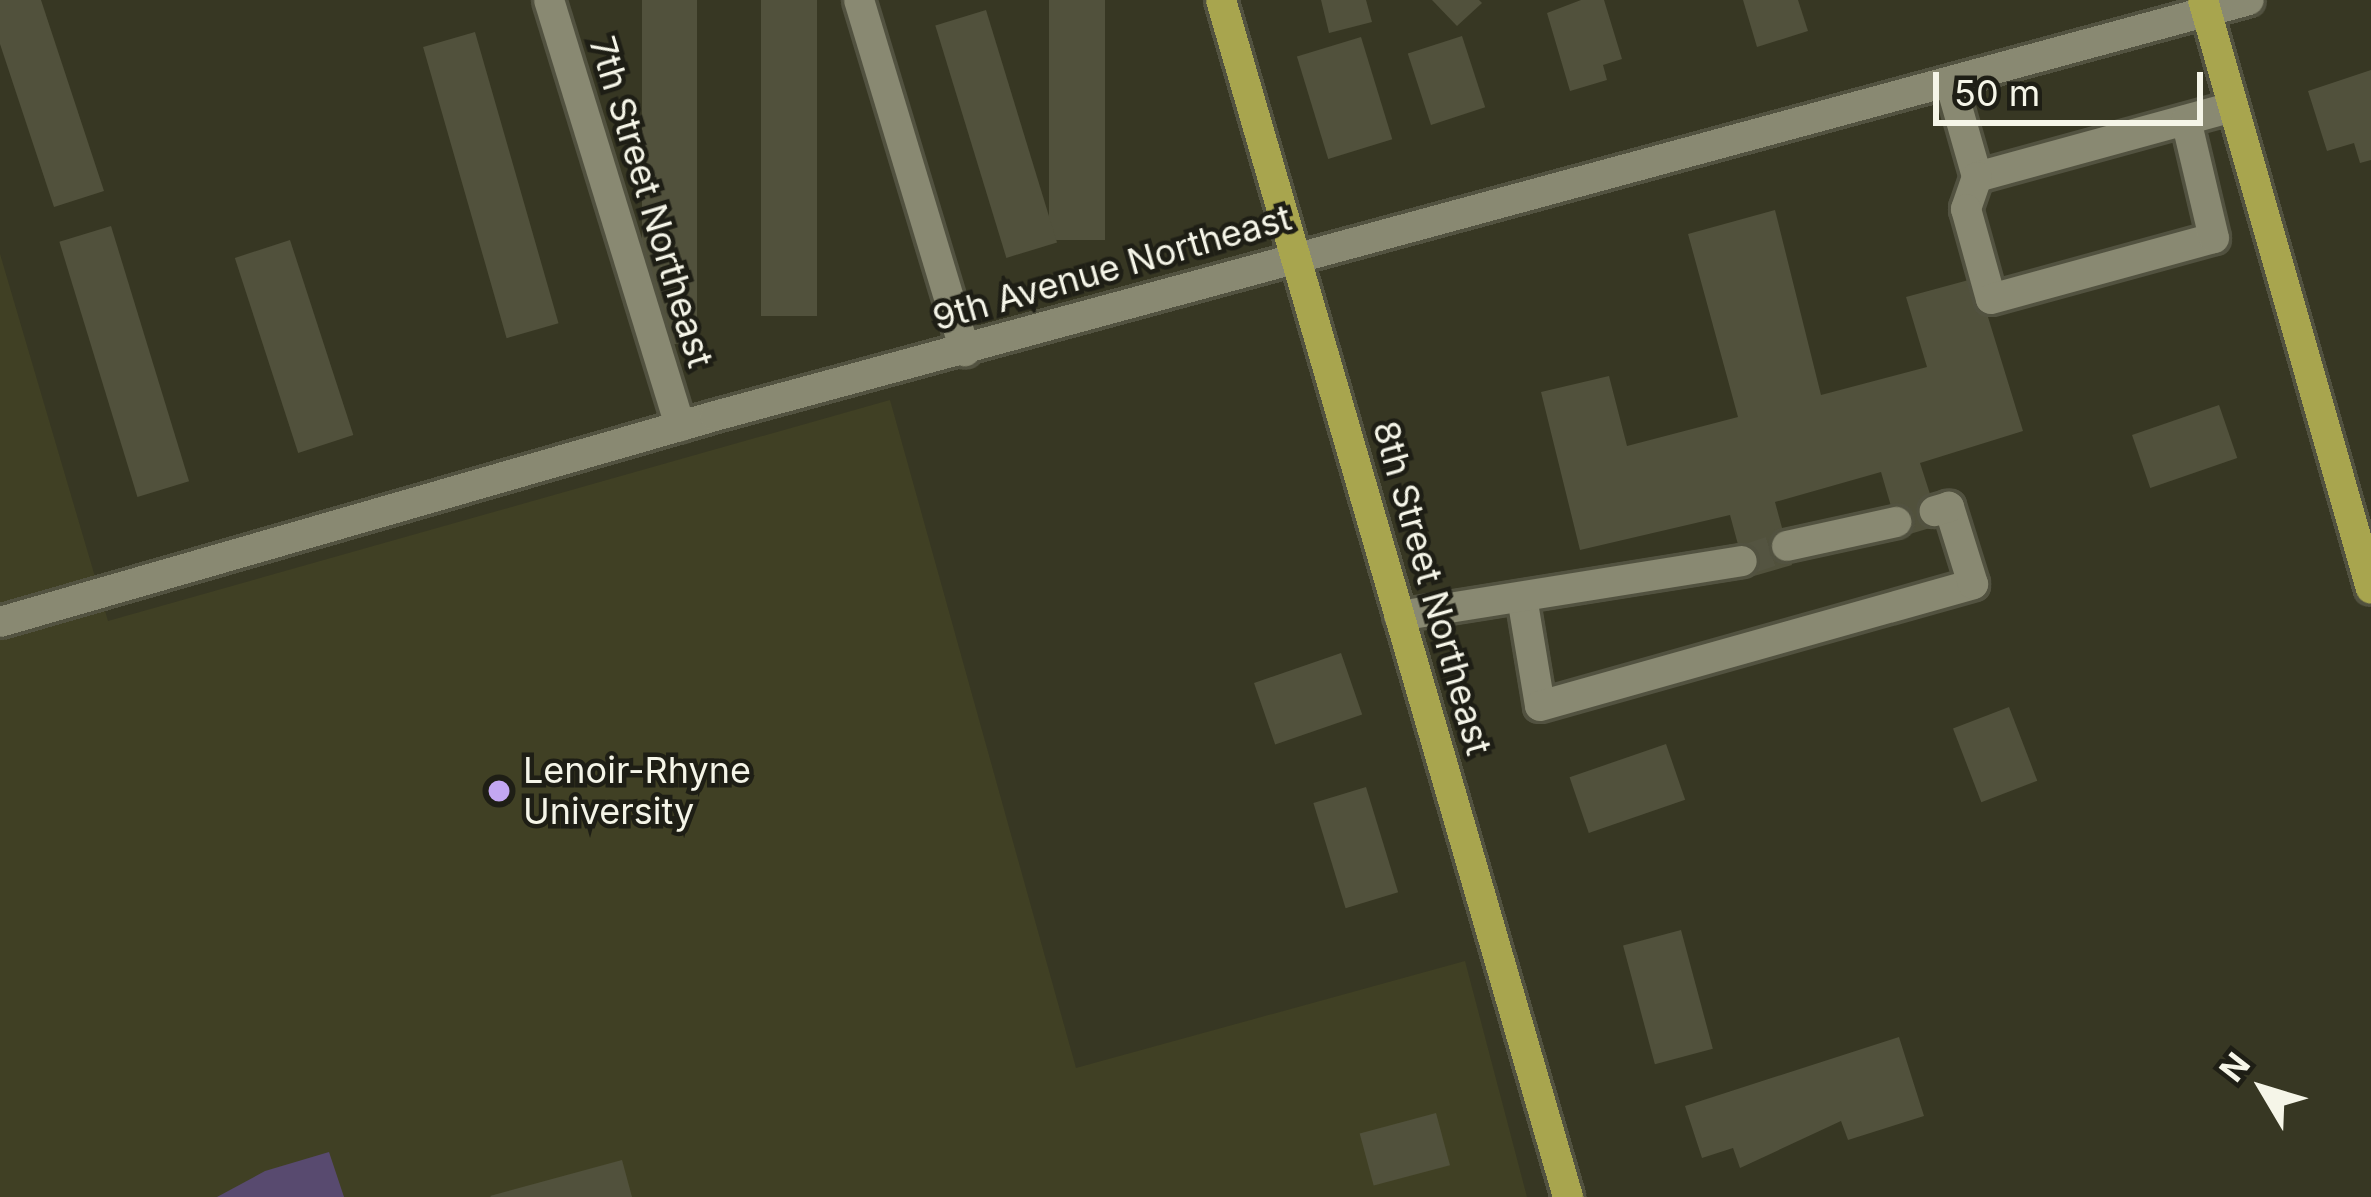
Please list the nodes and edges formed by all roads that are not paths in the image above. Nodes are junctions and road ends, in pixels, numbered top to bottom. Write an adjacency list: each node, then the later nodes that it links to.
1 (549, 0): 12 (street, 7th Street Northeast)
2 (859, 0): 11 (street)
3 (1221, 0): 10 (main road, 8th Street Northeast)
4 (2249, 0): 5 (street, 9th Avenue Northeast)
5 (2205, 6): 6 (street, 9th Avenue Northeast); 7 (main road)
6 (1950, 82): 9 (street); 10 (street, 9th Avenue Northeast)
7 (2234, 107): 8 (street); 13 (main road)
8 (2186, 120): 9 (street); 9 (street)
9 (1977, 176)
10 (1294, 256): 11 (street, 9th Avenue Northeast); 20 (main road, 8th Street Northeast)
11 (965, 351): 12 (street, 9th Avenue Northeast)
12 (680, 426): 21 (street, 9th Avenue Northeast)
13 (2357, 497): 18 (main road)
14 (1935, 511): 19 (street)
15 (1896, 522): 16 (street)
16 (1787, 546)
17 (1742, 561): 19 (street)
18 (2371, 589)
19 (1522, 597): 20 (street)
20 (1400, 616): 22 (main road, 8th Street Northeast)
21 (0, 622)
22 (1568, 1197)

